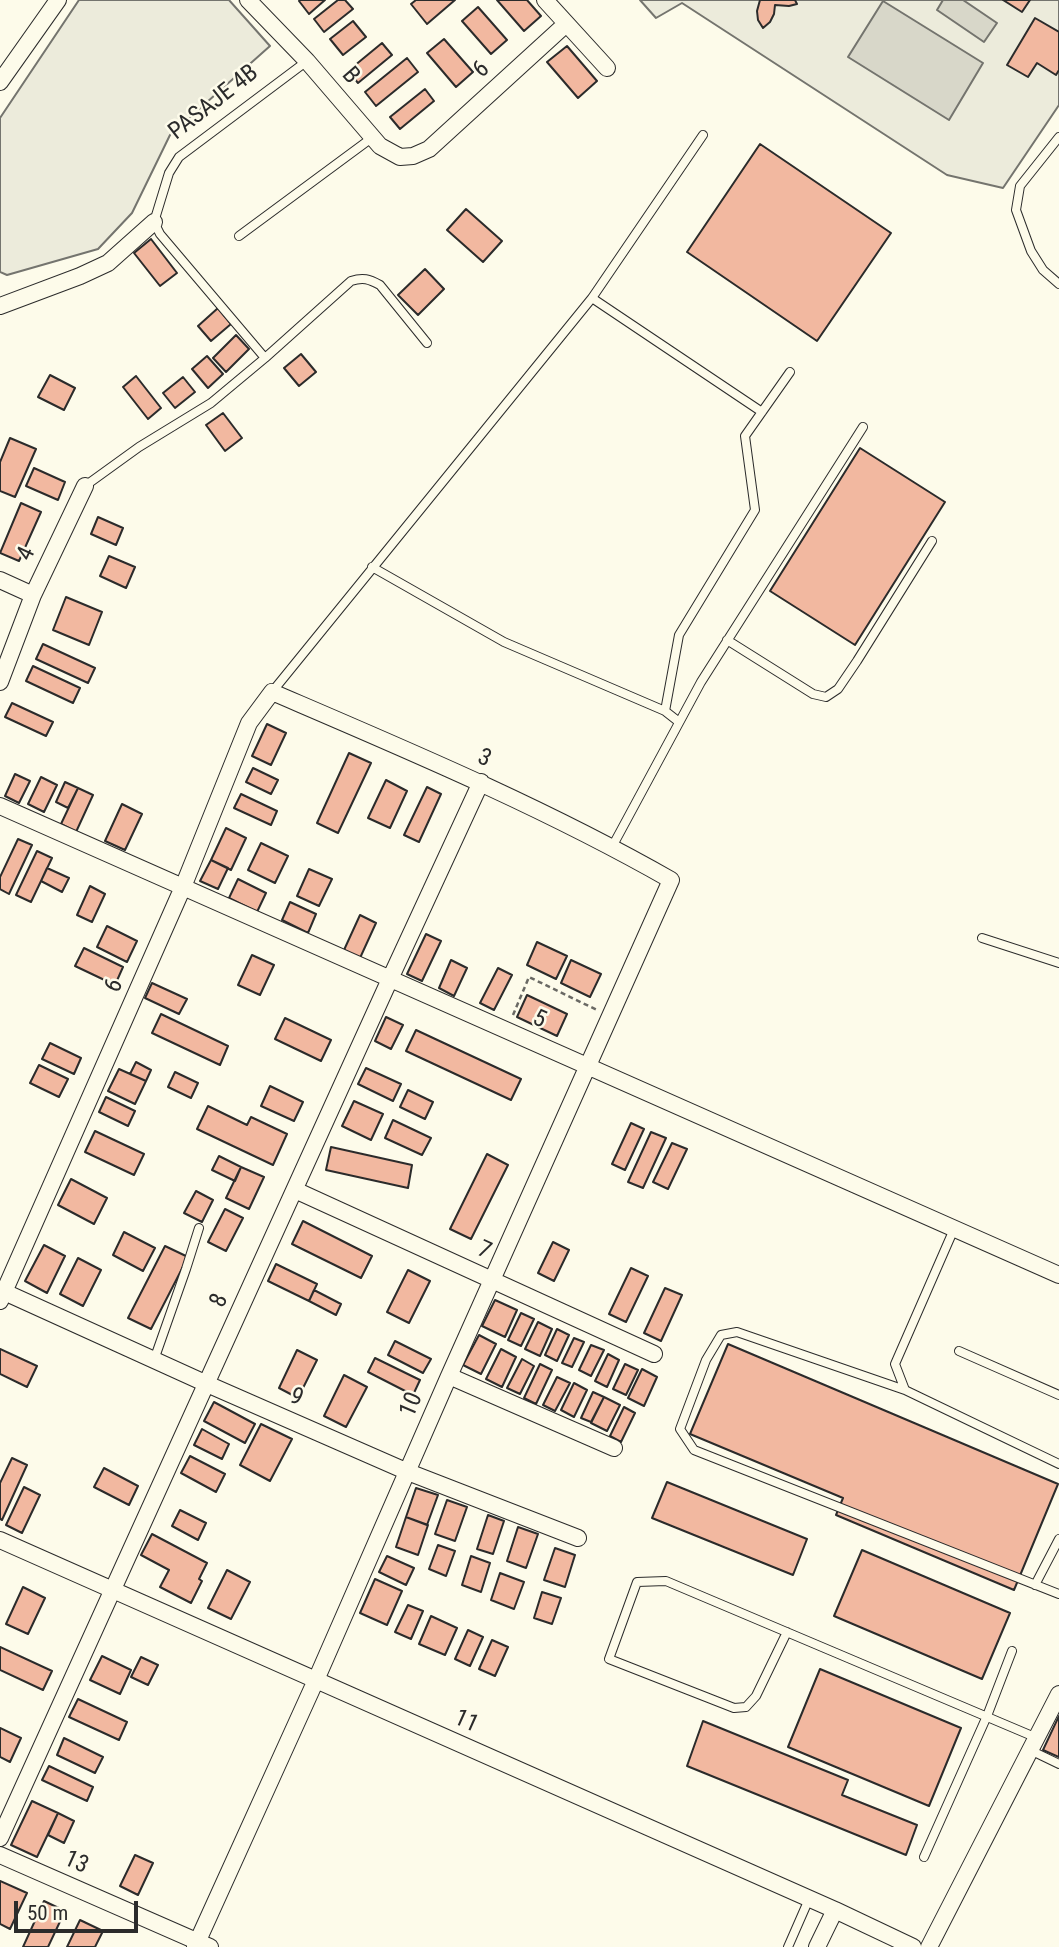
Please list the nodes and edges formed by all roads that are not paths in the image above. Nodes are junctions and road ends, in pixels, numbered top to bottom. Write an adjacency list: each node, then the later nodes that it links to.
1 (58, 0): 7 (street)
2 (248, 0): 5 (street, B)
3 (545, 0): 4 (street)
4 (566, 24): 6 (street); 11 (street, 6)
5 (307, 61): 9 (street, B); 12 (lane, PASAJE 4B)
6 (607, 68)
7 (0, 82)
8 (703, 135): 15 (lane)
9 (373, 137): 11 (street, B); 13 (lane)
10 (1059, 137): 14 (lane)
11 (429, 149)
12 (154, 222): 16 (street); 18 (lane)
13 (239, 236)
14 (1059, 284)
15 (592, 298): 20 (lane); 24 (lane)
16 (0, 306)
17 (427, 343): 18 (lane)
18 (265, 358): 22 (lane)
19 (790, 372): 20 (lane)
20 (762, 412): 30 (lane)
21 (863, 427): 27 (lane)
22 (85, 486): 26 (street, 4)
23 (932, 541): 27 (lane)
24 (372, 567): 29 (lane); 30 (lane)
25 (0, 580): 26 (street)
26 (33, 595): 28 (street, 4)
27 (727, 640): 31 (lane)
28 (0, 682)
29 (272, 692): 32 (street, 3); 36 (street, 6)
30 (664, 711): 31 (lane)
31 (679, 722): 34 (lane)
32 (481, 782): 34 (street, 3); 39 (street, 8)
33 (0, 806): 36 (street, 5)
34 (612, 847): 35 (street, 3)
35 (671, 880): 40 (street, 10)
36 (183, 887): 39 (street, 5); 46 (street, 6)
37 (982, 938): 38 (lane)
38 (1059, 963)
39 (390, 979): 40 (street, 5); 41 (street, 8)
40 (588, 1067): 43 (street, 5); 45 (street, 10)
41 (295, 1190): 45 (street, 7); 51 (street, 8)
42 (199, 1228): 49 (lane)
43 (954, 1229): 44 (street, 5); 52 (lane)
44 (1059, 1275)
45 (493, 1281): 48 (street, 7); 50 (street, 10)
46 (1, 1294): 49 (street, 9)
47 (959, 1351): 53 (lane)
48 (654, 1354)
49 (154, 1360): 51 (street, 9)
50 (449, 1376): 54 (street); 56 (street, 10)
51 (207, 1384): 56 (street, 9); 61 (street, 8)
52 (905, 1390): 55 (lane); 60 (lane)
53 (1059, 1395)
54 (614, 1448)
55 (1059, 1464)
56 (408, 1472): 57 (street, 9); 65 (street, 10)
57 (578, 1538)
58 (1059, 1539): 60 (lane)
59 (0, 1540): 61 (street, 11)
60 (1035, 1585): 62 (lane)
61 (114, 1591): 65 (street, 11); 70 (street, 8)
62 (1059, 1594)
63 (787, 1632): 63 (lane); 67 (lane)
64 (1012, 1651): 67 (lane)
65 (316, 1680): 73 (street, 11); 75 (street, 10)
66 (1059, 1694): 68 (street)
67 (987, 1716): 68 (lane); 72 (lane)
68 (1034, 1744): 69 (lane); 79 (street)
69 (1059, 1764)
70 (0, 1838)
71 (0, 1855): 75 (street, 13)
72 (924, 1857)
73 (809, 1899): 74 (street, 11); 76 (lane)
74 (835, 1910): 77 (street); 78 (street, 11)
75 (201, 1945)
76 (788, 1947)
77 (817, 1947)
78 (913, 1947)
79 (929, 1947)

